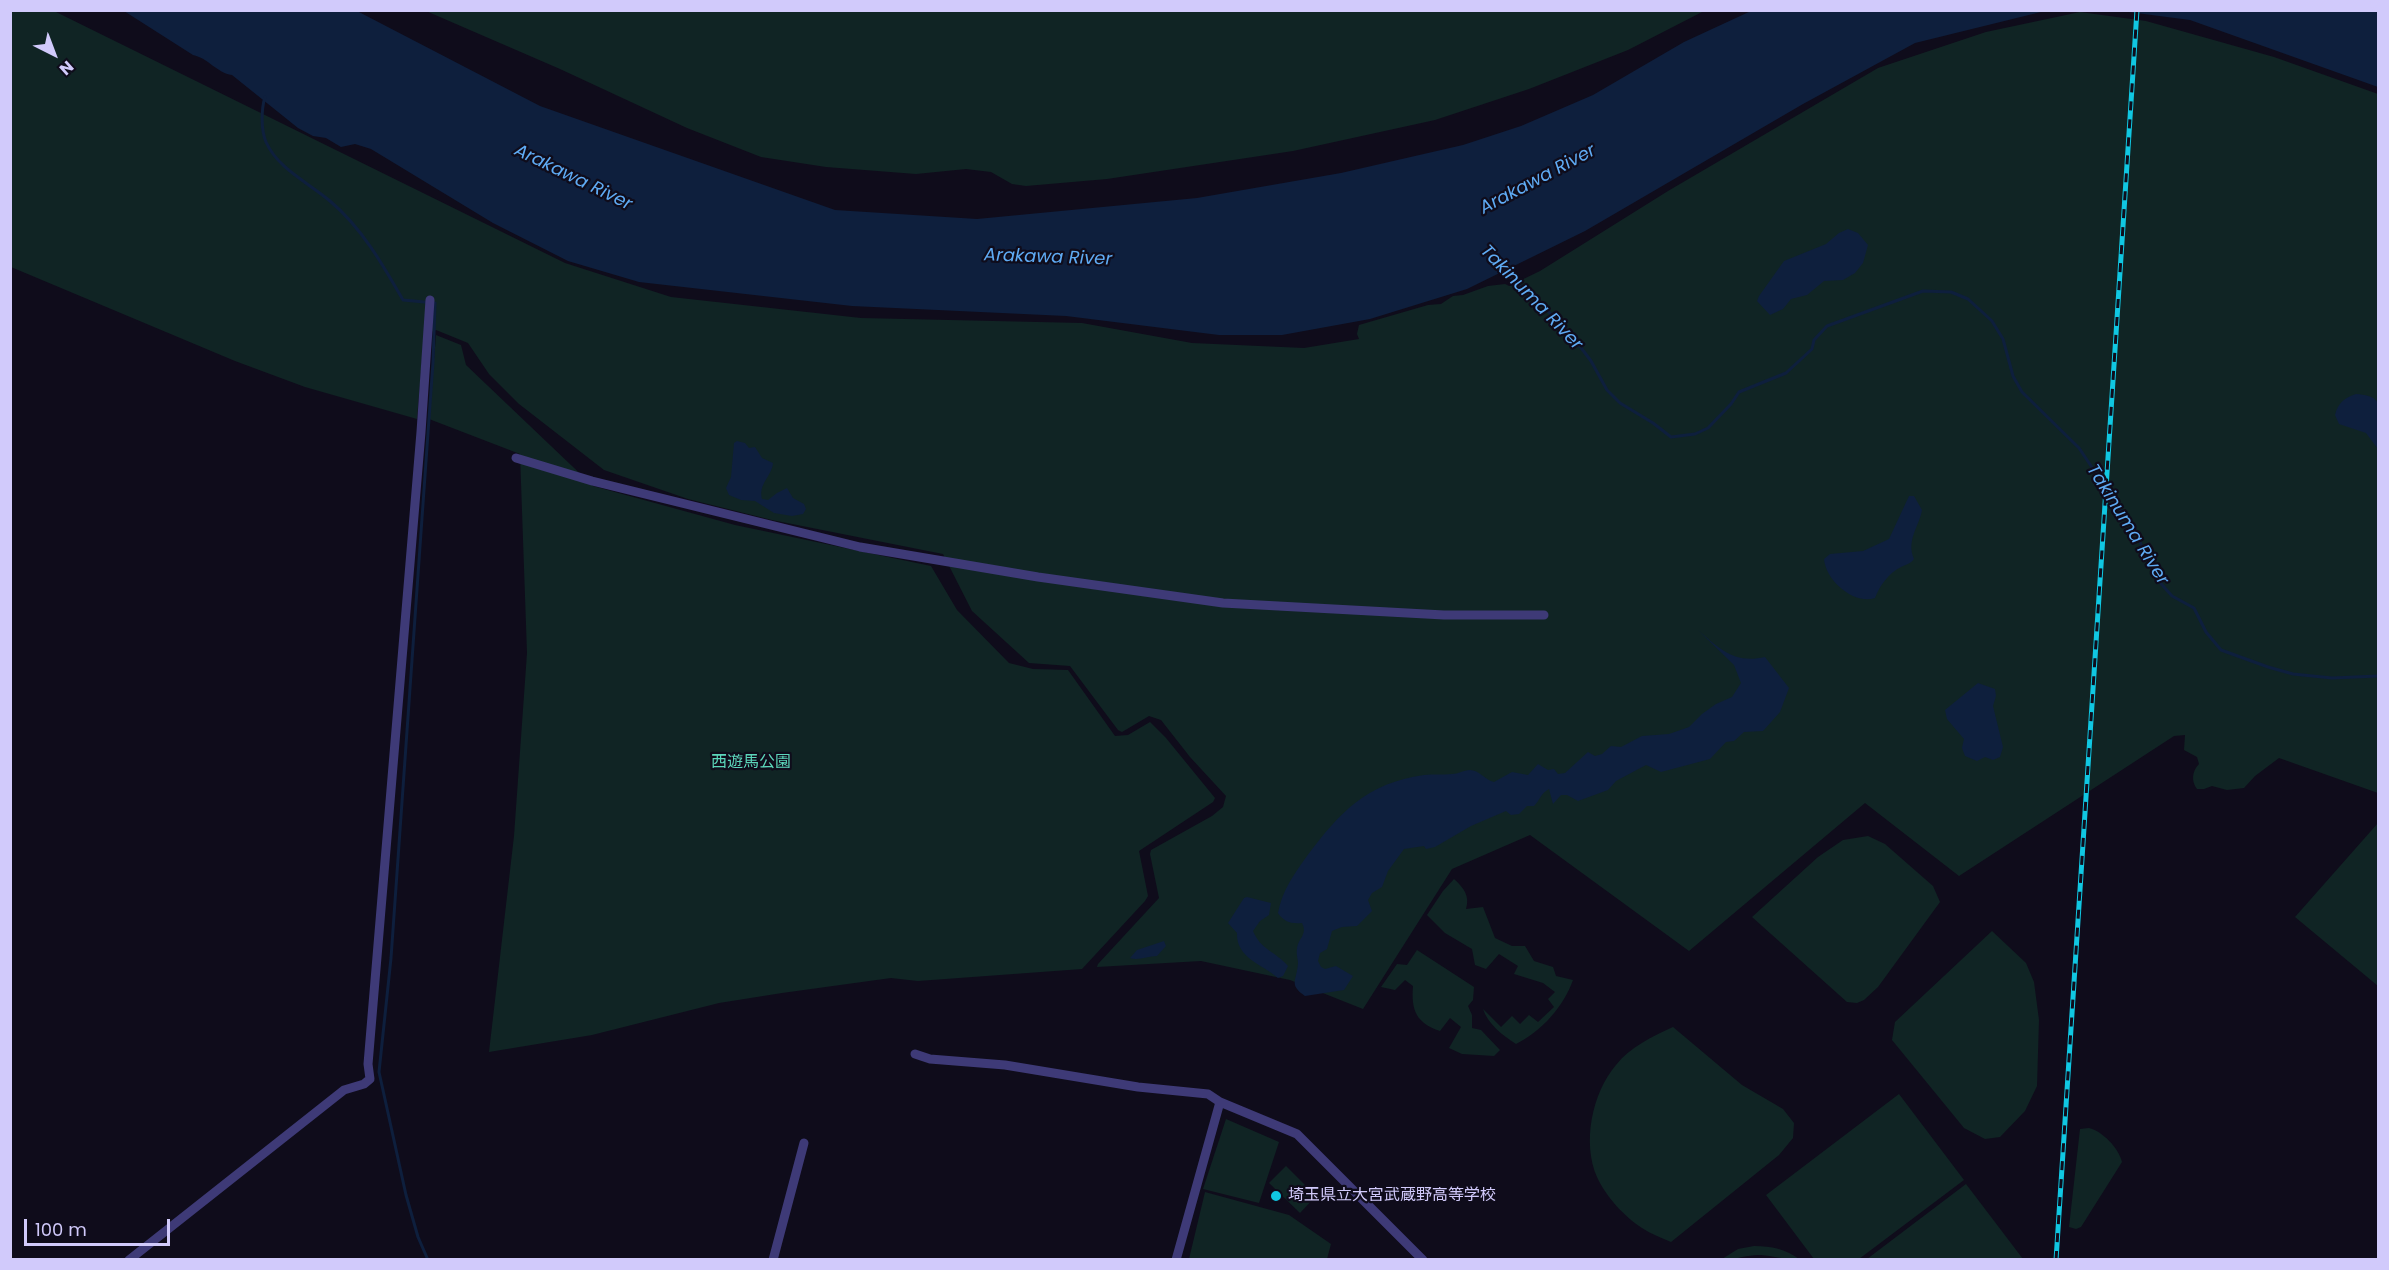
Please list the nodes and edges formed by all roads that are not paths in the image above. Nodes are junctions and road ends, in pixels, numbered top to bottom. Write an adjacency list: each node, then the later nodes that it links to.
1 (430, 300): 7 (street)
2 (516, 458): 3 (street)
3 (1544, 615)
4 (915, 1054): 5 (street)
5 (1220, 1102): 9 (street); 10 (street)
6 (804, 1143): 8 (street)
7 (129, 1260)
8 (773, 1260)
9 (1176, 1260)
10 (1423, 1260)

